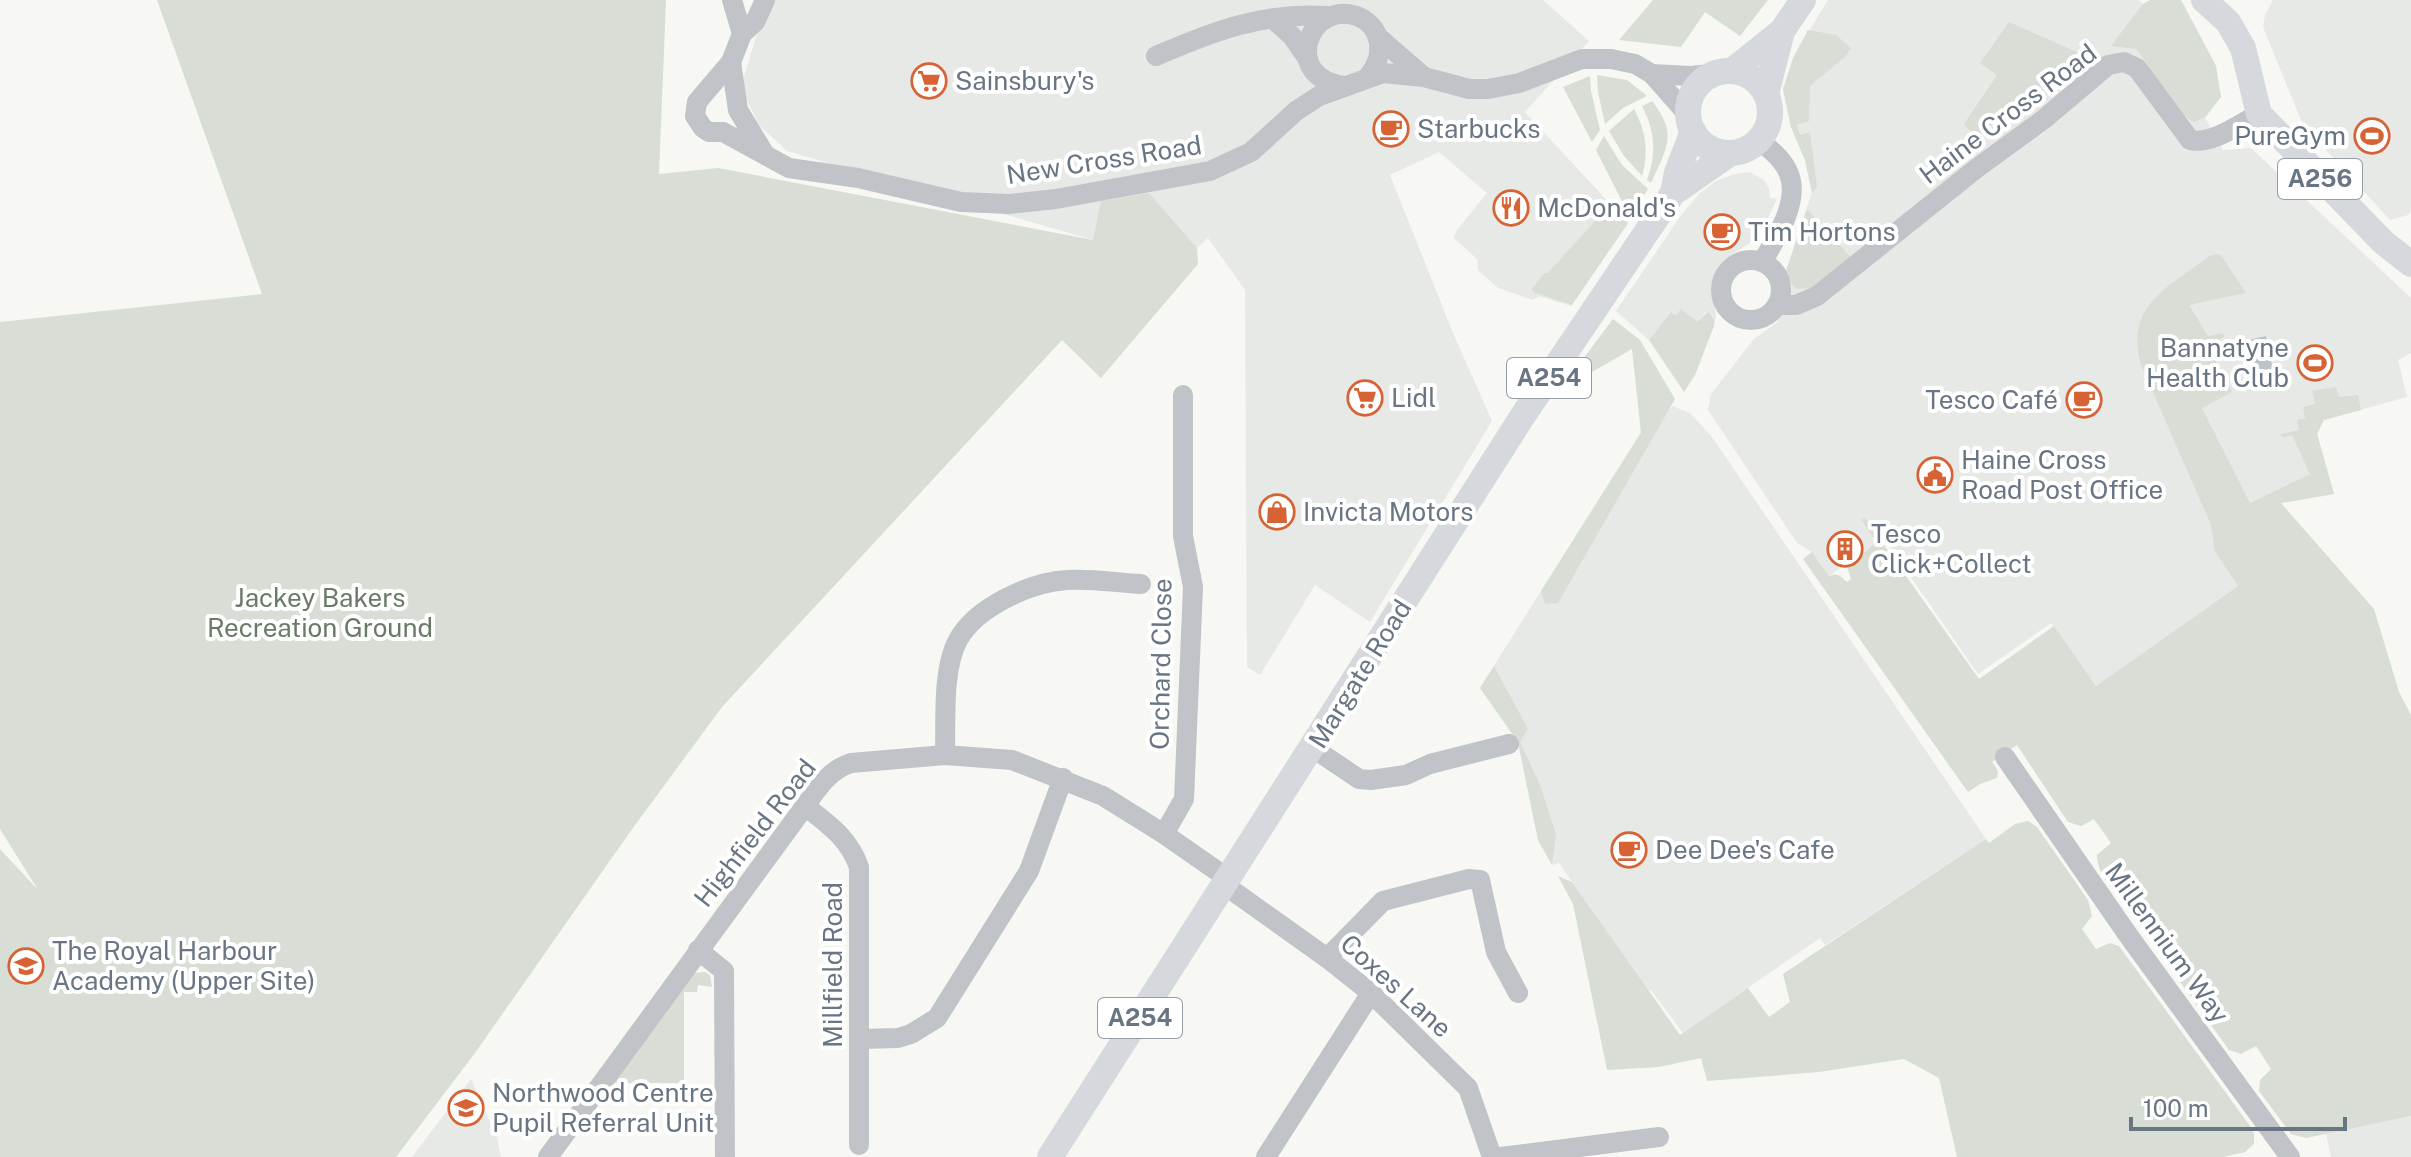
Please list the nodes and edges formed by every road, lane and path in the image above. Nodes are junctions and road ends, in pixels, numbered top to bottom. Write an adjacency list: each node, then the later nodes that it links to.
1 (732, 0): 8 (street)
2 (765, 0): 8 (street, New Cross Road)
3 (1803, 0): 7 (main road, Margate Road / A254)
4 (2204, 0): 22 (main road)
5 (1327, 16): 6 (street); 9 (street, New Cross Road); 12 (street, New Cross Road)
6 (1273, 19): 10 (street); 12 (street)
7 (1782, 31): 13 (main road, Margate Road / A254); 19 (main road, Margate Road / A254)
8 (742, 34): 11 (street, New Cross Road)
9 (1377, 36): 15 (street, New Cross Road); 16 (street)
10 (1156, 56)
11 (731, 62): 18 (street, New Cross Road); 20 (street, New Cross Road)
12 (1311, 65): 17 (street); 21 (street, New Cross Road)
13 (1723, 72): 14 (street, New Cross Road); 19 (main road); 23 (main road, Margate Road / A254)
14 (1652, 74): 15 (street, New Cross Road); 23 (street, New Cross Road)
15 (1424, 77): 16 (street, New Cross Road)
16 (1367, 78): 17 (street, New Cross Road)
17 (1345, 86): 21 (street, New Cross Road)
18 (707, 92): 20 (street); 24 (street, New Cross Road)
19 (1766, 94): 25 (main road, Margate Road / A254)
20 (737, 107): 24 (street); 26 (street, New Cross Road)
21 (1296, 111): 26 (street, New Cross Road)
22 (2259, 114): 29 (main road, A256); 33 (street, Haine Cross Road)
23 (1690, 123): 27 (main road); 28 (main road, Margate Road / A254)
24 (723, 132): 26 (street, New Cross Road)
25 (1760, 141): 27 (main road, Margate Road / A254); 31 (street)
26 (764, 153)
27 (1729, 154): 28 (main road, Margate Road / A254)
28 (1673, 193): 37 (main road, Margate Road / A254)
29 (2383, 242): 30 (main road); 32 (main road, A256)
30 (2411, 249)
31 (1762, 262): 33 (street); 33 (street)
32 (2411, 264)
33 (1777, 305)
34 (1183, 395): 42 (street, Orchard Close)
35 (1141, 584): 38 (street)
36 (1509, 744): 37 (street)
37 (1313, 748): 43 (main road, Margate Road / A254)
38 (945, 755): 40 (street, Highfield Road); 41 (street, Highfield Road)
39 (2005, 757): 57 (street, Millennium Way)
40 (1063, 778): 42 (street, Highfield Road); 48 (street)
41 (805, 806): 44 (street, Highfield Road); 48 (street, Millfield Road)
42 (1164, 834): 43 (street, Highfield Road)
43 (1228, 883): 45 (street, Coxes Lane); 53 (main road, Margate Road / A254)
44 (698, 950): 51 (street, Highfield Road); 52 (street)
45 (1327, 958): 46 (street, Coxes Lane); 47 (street)
46 (1371, 993): 54 (street); 55 (street, Coxes Lane)
47 (1518, 993)
48 (860, 1039): 50 (street, Millfield Road)
49 (1659, 1137): 56 (street)
50 (859, 1145)
51 (548, 1157)
52 (725, 1157)
53 (1050, 1157)
54 (1266, 1157)
55 (1492, 1157)
56 (1500, 1157)
57 (2290, 1157)

